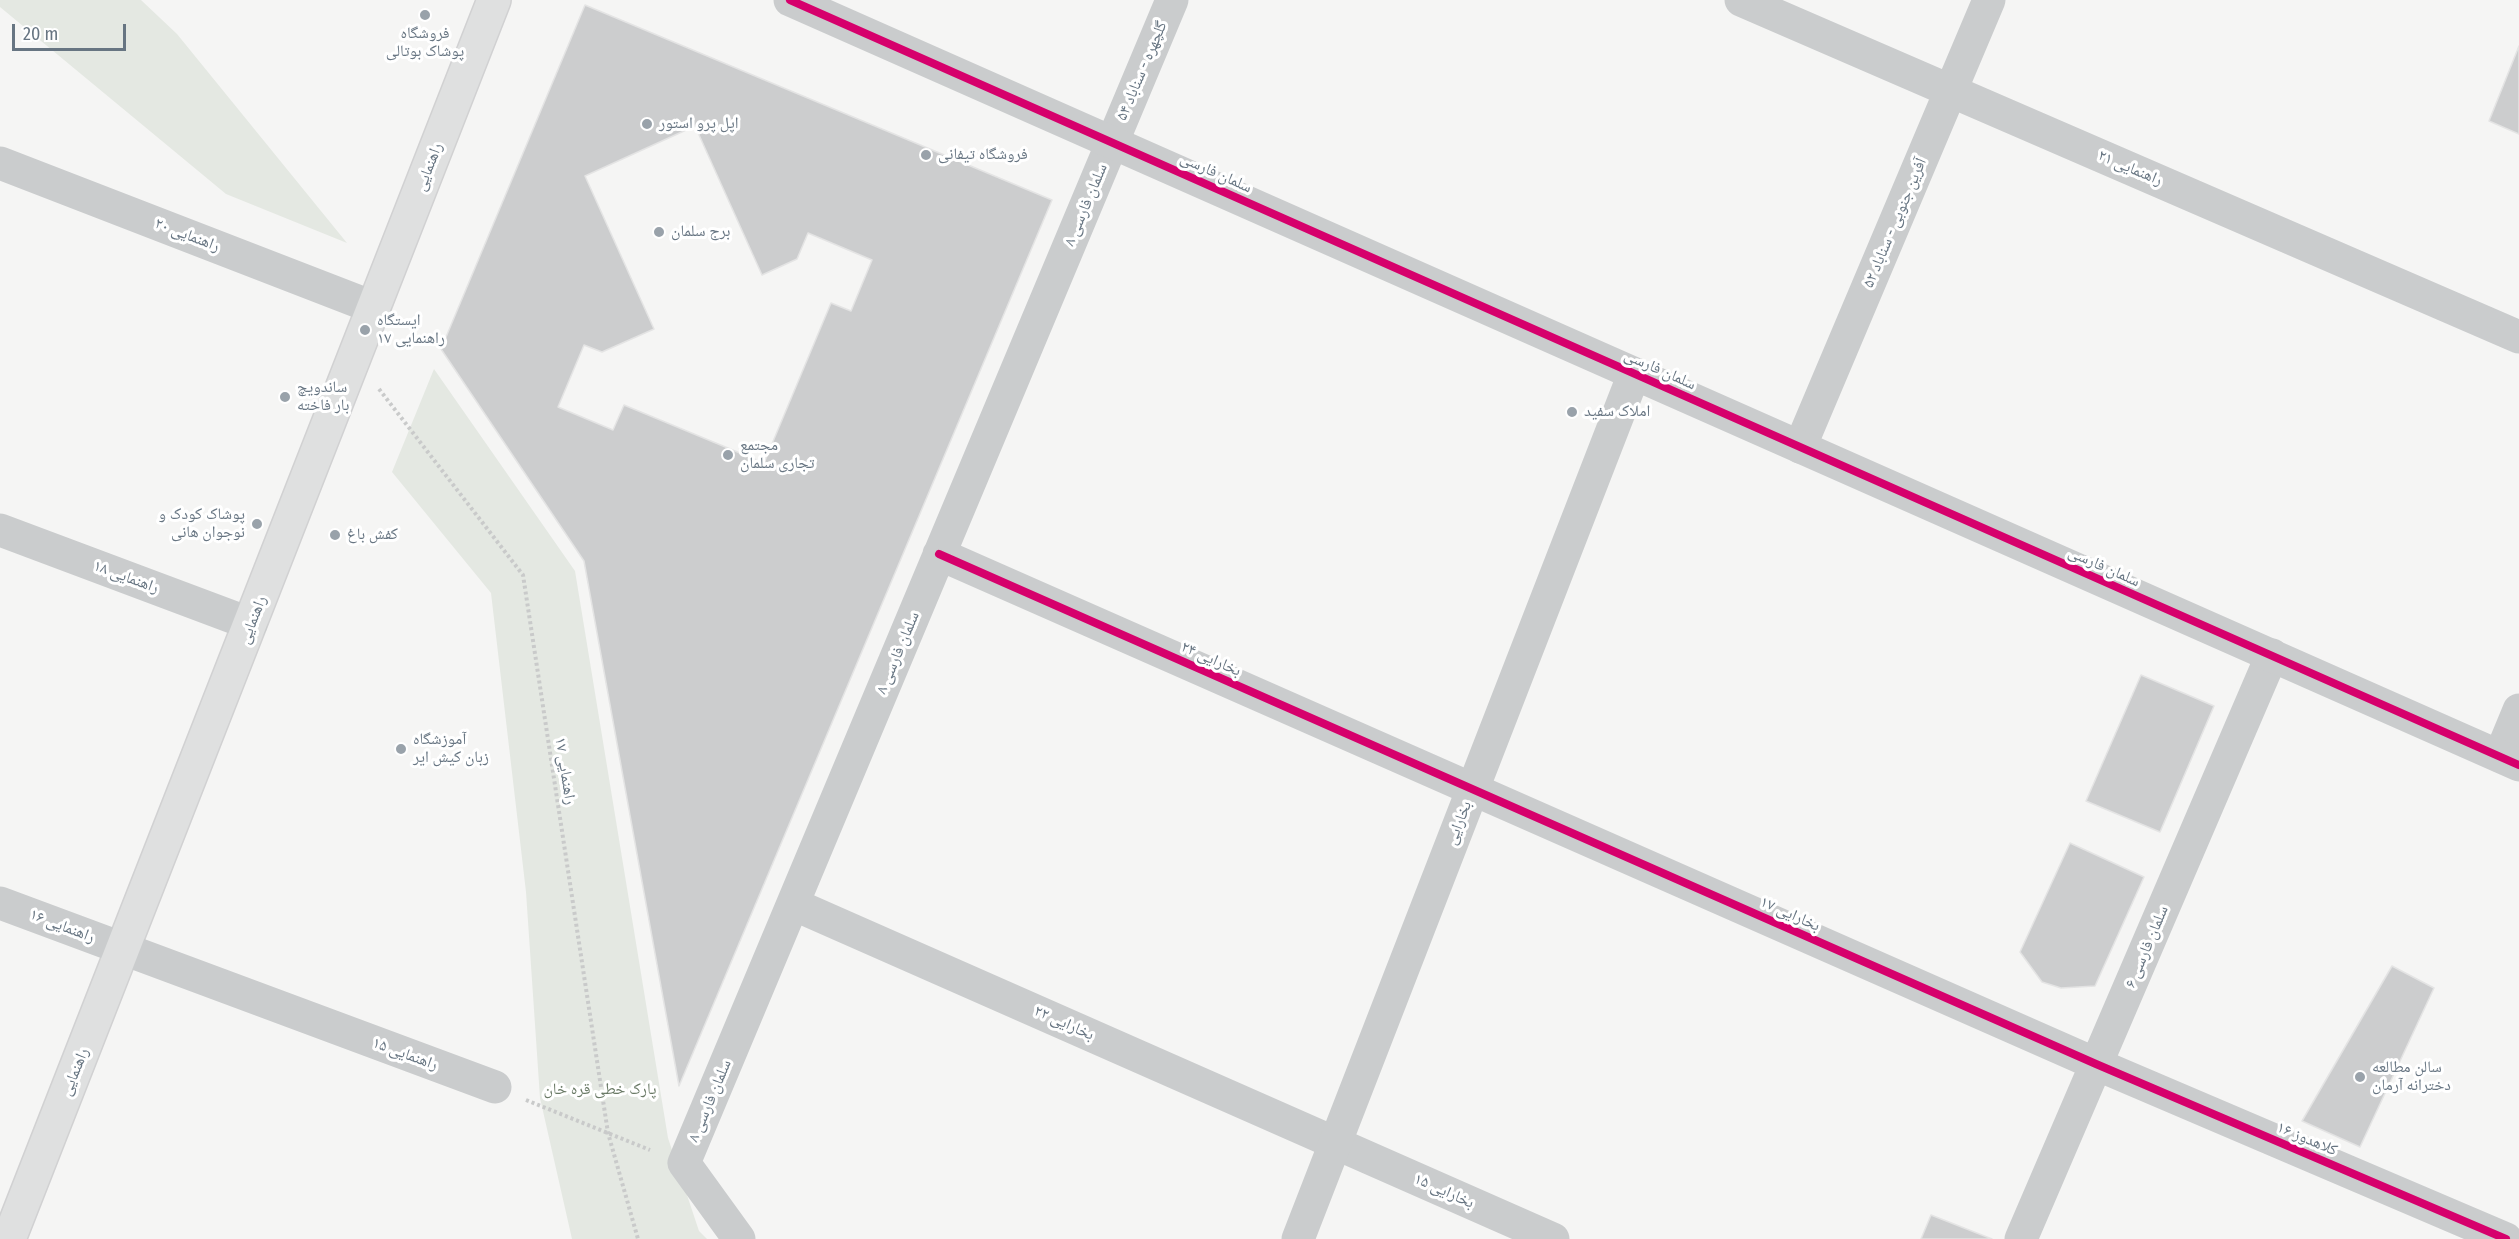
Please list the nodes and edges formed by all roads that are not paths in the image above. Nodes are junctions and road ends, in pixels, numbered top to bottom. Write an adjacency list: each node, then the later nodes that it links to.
1 (494, 0): 9 (main road, راهنمایی)
2 (790, 0): 7 (street, سلمان فارسی)
3 (1172, 0): 7 (street, گلچهره - سناباد ۵۴)
4 (1741, 0): 6 (street, راهنمایی ۲۱)
5 (1989, 0): 6 (street, آفرین جنوبی - سناباد ۵۲)
6 (1951, 91): 10 (street, راهنمایی ۲۱); 12 (street, آفرین جنوبی - سناباد ۵۲)
7 (1112, 142): 11 (street, سلمان فارسی); 14 (street, سلمان فارسی ۸)
8 (0, 163): 9 (street, راهنمایی ۲۰)
9 (375, 308): 15 (main road, راهنمایی)
10 (2519, 337)
11 (1634, 374): 12 (street, سلمان فارسی); 19 (street, بخارایی)
12 (1800, 447): 16 (street, سلمان فارسی)
13 (0, 530): 15 (street, راهنمایی ۱۸)
14 (939, 554): 19 (street, بخارایی ۲۴); 21 (street, سلمان فارسی ۸)
15 (251, 624): 22 (main road, راهنمایی)
16 (2272, 655): 18 (street, سلمان فارسی); 23 (street, سلمان فارسی ۶)
17 (2519, 710): 18 (street)
18 (2509, 761)
19 (1472, 789): 23 (street, بخارایی ۱۷); 25 (street, بخارایی)
20 (0, 903): 22 (street, راهنمایی ۱۶)
21 (793, 904): 25 (street, بخارایی ۲۲); 27 (street, سلمان فارسی ۸)
22 (124, 950): 24 (street, راهنمایی ۱۵); 26 (main road, راهنمایی)
23 (2096, 1064): 30 (street, سلمان فارسی ۶); 31 (street, کلاهدوز ۱۶)
24 (495, 1087)
25 (1335, 1143): 28 (street, بخارایی); 29 (street, بخارایی ۱۵)
26 (9, 1239)
27 (739, 1239)
28 (1298, 1239)
29 (1553, 1239)
30 (2021, 1239)
31 (2506, 1239)

